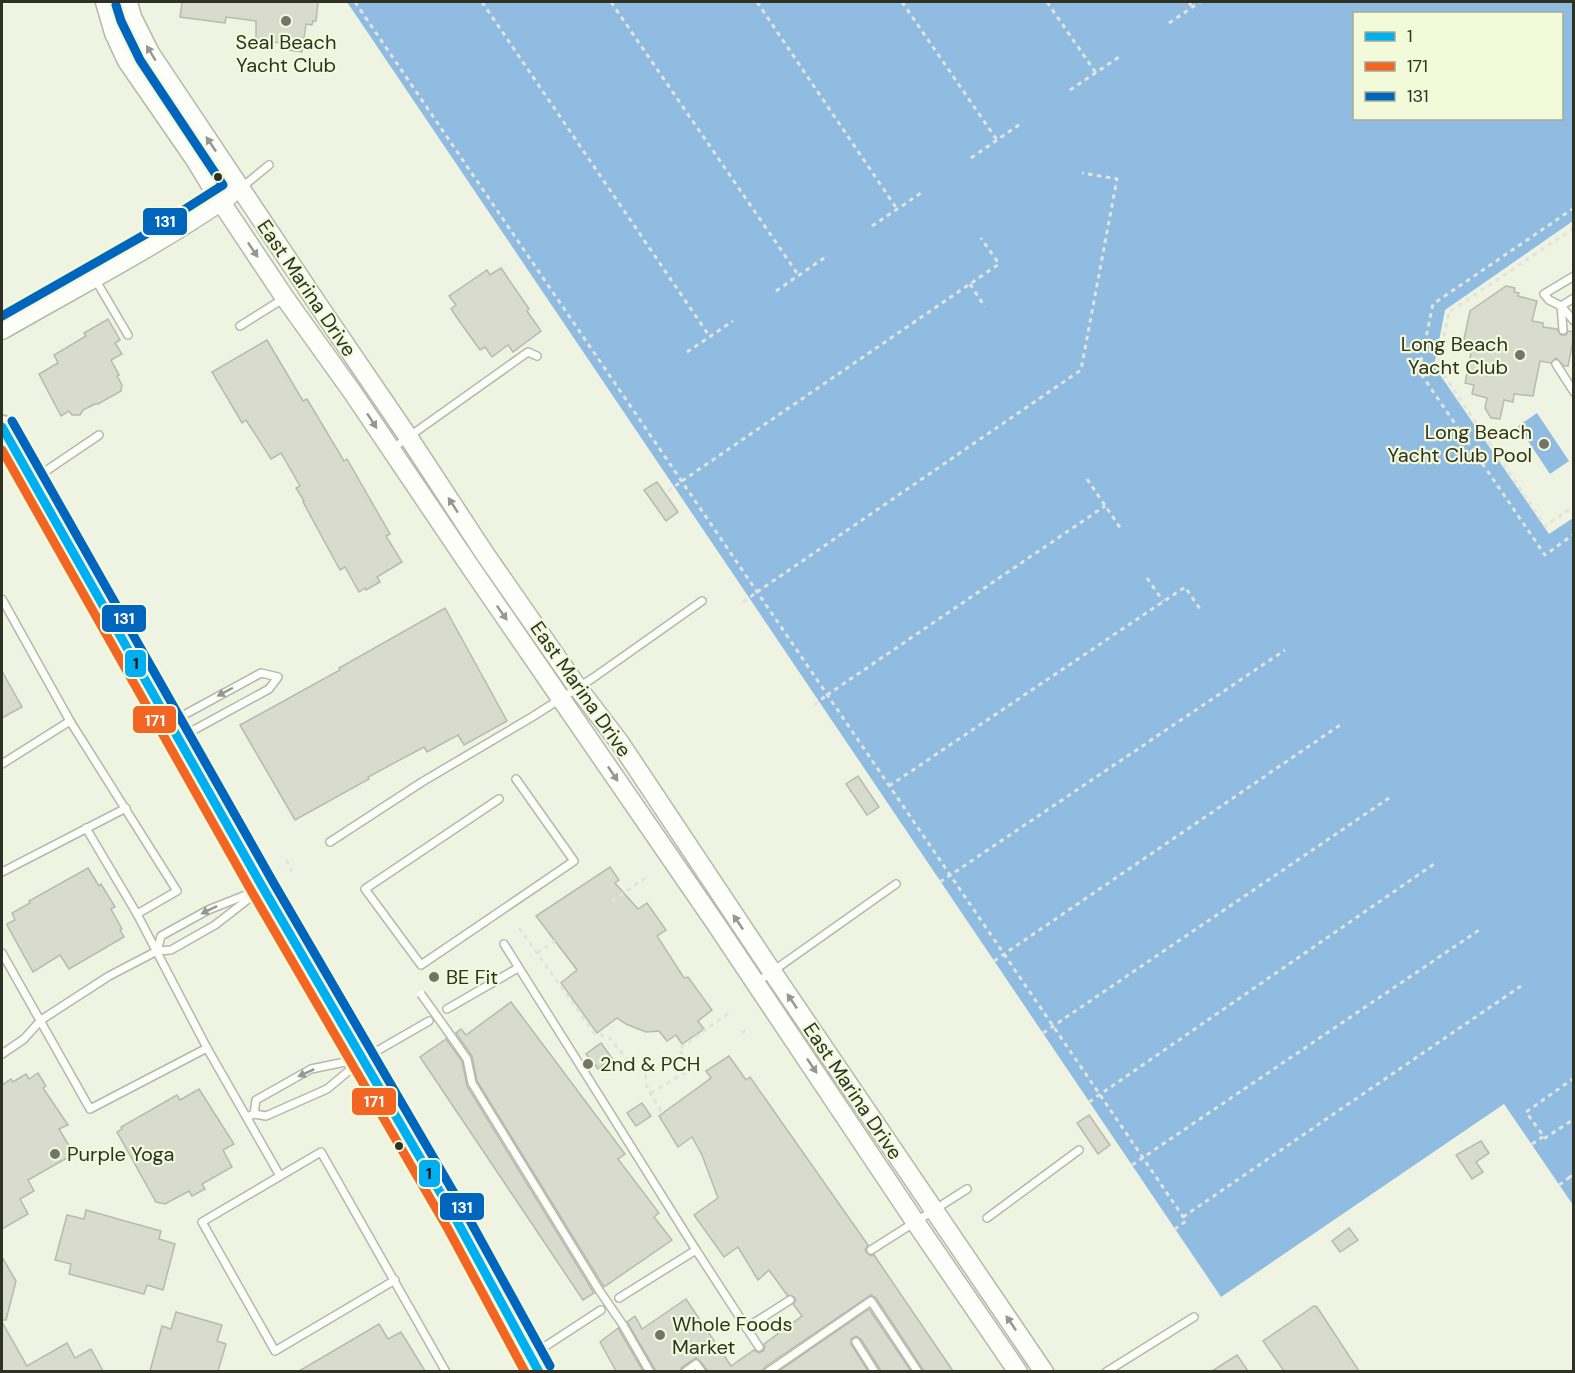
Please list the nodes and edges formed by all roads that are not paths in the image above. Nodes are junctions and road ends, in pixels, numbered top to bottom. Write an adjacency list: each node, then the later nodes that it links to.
1 (105, 2): 5 (main road, East Marina Drive)
2 (128, 2): 4 (main road, East Marina Drive, one-way to 2)
3 (269, 165): 4 (lane)
4 (240, 188): 5 (main road); 21 (main road, East Marina Drive)
5 (220, 202): 7 (main road); 8 (main road, East Marina Drive, one-way to 8)
6 (1574, 276): 10 (lane)
7 (94, 277): 13 (main road); 15 (lane)
8 (285, 298): 12 (lane); 22 (main road, East Marina Drive, one-way to 22)
9 (1574, 298): 10 (lane)
10 (1562, 306): 11 (lane); 14 (lane)
11 (1574, 321)
12 (240, 327)
13 (2, 330)
14 (1563, 330)
15 (128, 335)
16 (537, 356): 21 (lane)
17 (1556, 364): 18 (lane)
18 (1574, 392)
19 (2, 427): 23 (highway)
20 (99, 435): 23 (lane)
21 (409, 438): 22 (lane); 26 (main road, East Marina Drive, one-way to 21)
22 (391, 450): 27 (main road, East Marina Drive, one-way to 27)
23 (32, 480): 29 (highway)
24 (2, 599): 28 (lane)
25 (702, 601): 26 (lane)
26 (578, 688): 27 (lane); 44 (main road, East Marina Drive, one-way to 26)
27 (561, 698): 35 (lane); 45 (main road, East Marina Drive, one-way to 45)
28 (70, 721): 30 (lane); 33 (lane)
29 (174, 731): 29 (lane, one-way to 29); 38 (highway)
30 (2, 764)
31 (516, 779): 32 (lane)
32 (500, 799)
33 (126, 808): 34 (lane); 39 (lane)
34 (87, 828): 36 (lane); 39 (lane)
35 (330, 842)
36 (2, 872)
37 (896, 884): 44 (lane)
38 (263, 888): 41 (lane); 41 (lane, one-way to 41); 52 (highway)
39 (137, 914): 41 (lane)
40 (504, 944): 43 (lane)
41 (157, 951): 48 (lane); 50 (lane)
42 (2, 953): 48 (lane)
43 (518, 968): 47 (lane); 60 (lane)
44 (771, 970): 45 (lane); 57 (main road, East Marina Drive, one-way to 44)
45 (756, 983): 59 (main road, East Marina Drive, one-way to 59)
46 (421, 994): 72 (lane, bridge)
47 (447, 1009)
48 (41, 1020): 50 (lane); 51 (lane)
49 (429, 1021): 52 (lane)
50 (207, 1048): 53 (lane)
51 (2, 1054)
52 (363, 1059): 53 (lane); 53 (lane, one-way to 53); 70 (highway)
53 (251, 1115): 55 (lane)
54 (1079, 1150): 58 (lane)
55 (280, 1176): 62 (lane); 62 (lane)
56 (967, 1189): 57 (lane)
57 (935, 1210): 59 (lane); 79 (main road, East Marina Drive, one-way to 57)
58 (987, 1218)
59 (916, 1223): 61 (lane); 78 (main road, East Marina Drive)
60 (696, 1250): 63 (lane); 67 (lane)
61 (871, 1250)
62 (396, 1280): 71 (lane)
63 (619, 1299)
64 (790, 1300): 67 (lane)
65 (602, 1310): 70 (lane)
66 (1194, 1317): 80 (lane)
67 (746, 1328): 69 (lane)
68 (856, 1342): 76 (lane)
69 (759, 1347)
70 (534, 1364)
71 (446, 1371)
72 (650, 1371)
73 (685, 1371): 74 (lane)
74 (702, 1371)
75 (768, 1371): 77 (lane)
76 (875, 1371)
77 (918, 1371)
78 (1018, 1371)
79 (1044, 1371)
80 (1106, 1371)

